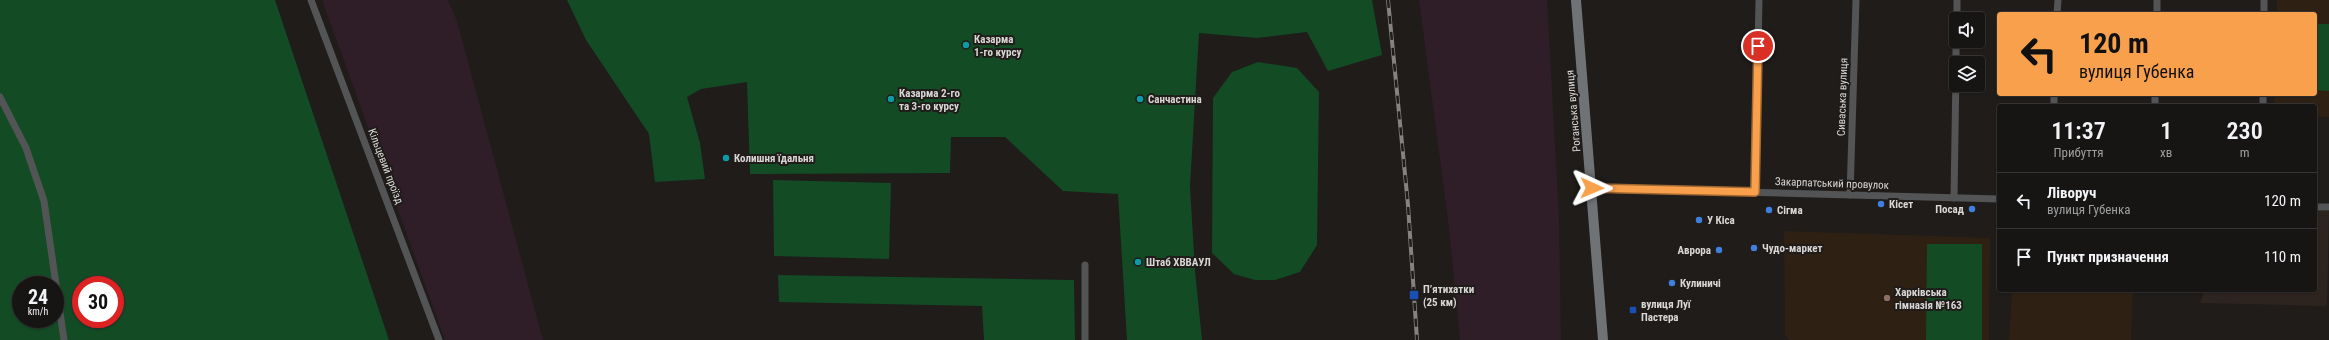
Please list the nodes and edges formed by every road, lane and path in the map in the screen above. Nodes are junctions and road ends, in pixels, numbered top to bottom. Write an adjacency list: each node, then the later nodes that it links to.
1 (311, 0): 24 (street, Кільцевий проїзд)
2 (1576, 0): 15 (main road, Роганська вулиця)
3 (1759, 0): 16 (street)
4 (1856, 0): 17 (street, Сиваська вулиця)
5 (1957, 0): 9 (street)
6 (2058, 0): 10 (street)
7 (2157, 0): 11 (street)
8 (2264, 0): 12 (street)
9 (1957, 12)
10 (2057, 12)
11 (2157, 12)
12 (2264, 12)
13 (1956, 92): 18 (street)
14 (0, 97): 23 (street)
15 (1592, 188): 16 (street, Закарпатський провулок); 26 (main road, Роганська вулиця)
16 (1755, 192): 17 (street, Закарпатський провулок)
17 (1850, 195): 18 (street, Закарпатський провулок)
18 (1954, 198): 19 (street, Закарпатський провулок)
19 (1997, 199)
20 (2317, 207): 21 (street)
21 (2329, 207)
22 (1085, 265): 25 (street)
23 (64, 340)
24 (439, 340)
25 (1085, 340)
26 (1603, 340)

